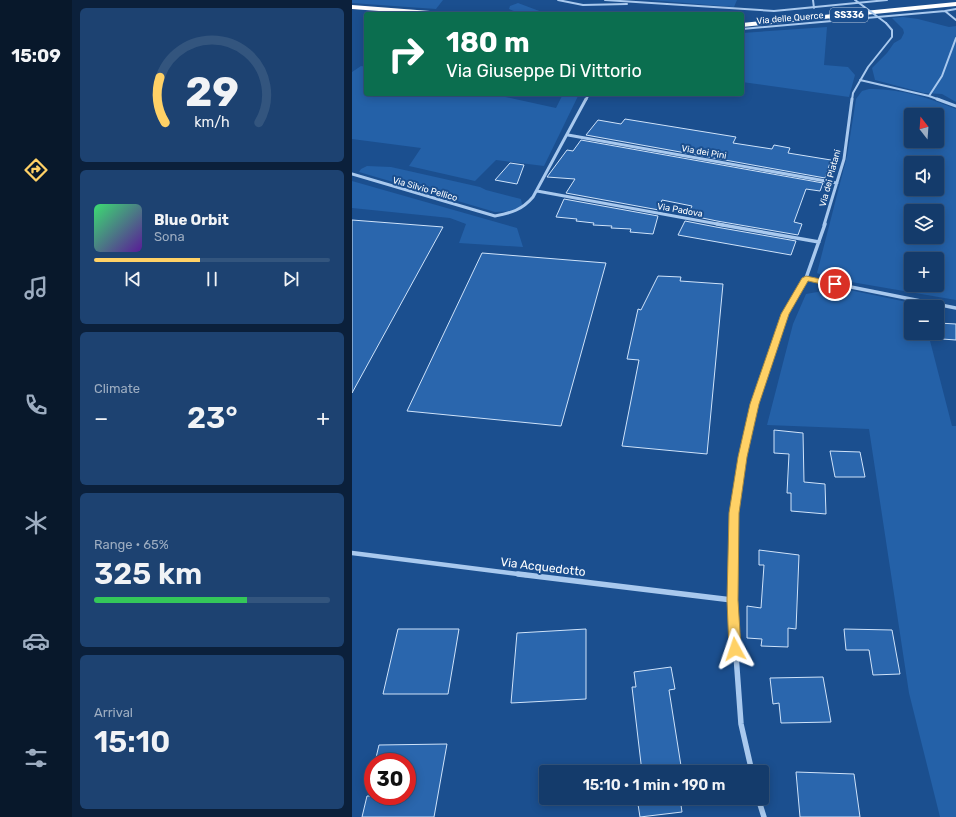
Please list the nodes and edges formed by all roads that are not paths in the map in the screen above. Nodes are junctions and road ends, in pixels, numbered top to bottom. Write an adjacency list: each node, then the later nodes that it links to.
1 (558, 0): 8 (street)
2 (605, 0): 8 (street)
3 (813, 0): 11 (street)
4 (855, 0): 22 (street, Via dei Platani, bridge)
5 (883, 0): 6 (street); 11 (street)
6 (887, 0)
7 (944, 0): 17 (highway, SS336)
8 (639, 3): 11 (street)
9 (956, 4): 19 (highway, SS336)
10 (352, 7): 15 (highway)
11 (814, 8)
12 (956, 9): 13 (street, Via delle Querce)
13 (945, 11): 18 (street); 20 (street, Via delle Querce)
14 (352, 12): 16 (highway)
15 (417, 12)
16 (364, 13)
17 (744, 20)
18 (956, 20)
19 (744, 25)
20 (744, 29)
21 (956, 38): 24 (street)
22 (860, 80): 24 (street); 28 (street, Via dei Platani)
23 (588, 96): 26 (street)
24 (929, 96): 25 (street)
25 (956, 106)
26 (568, 135): 28 (street, Via dei Pini); 29 (street)
27 (352, 174): 29 (street, Via Silvio Pellico)
28 (837, 183): 30 (street, Via dei Platani)
29 (537, 191): 30 (street, Via Padova)
30 (819, 242): 31 (street, Via dei Platani)
31 (806, 278): 32 (street); 34 (street, Via dei Platani)
32 (956, 308)
33 (352, 553): 34 (street, Via Acquedotto)
34 (732, 600): 35 (street, Via dei Platani)
35 (750, 765)
36 (760, 805): 37 (street)
37 (764, 817)

